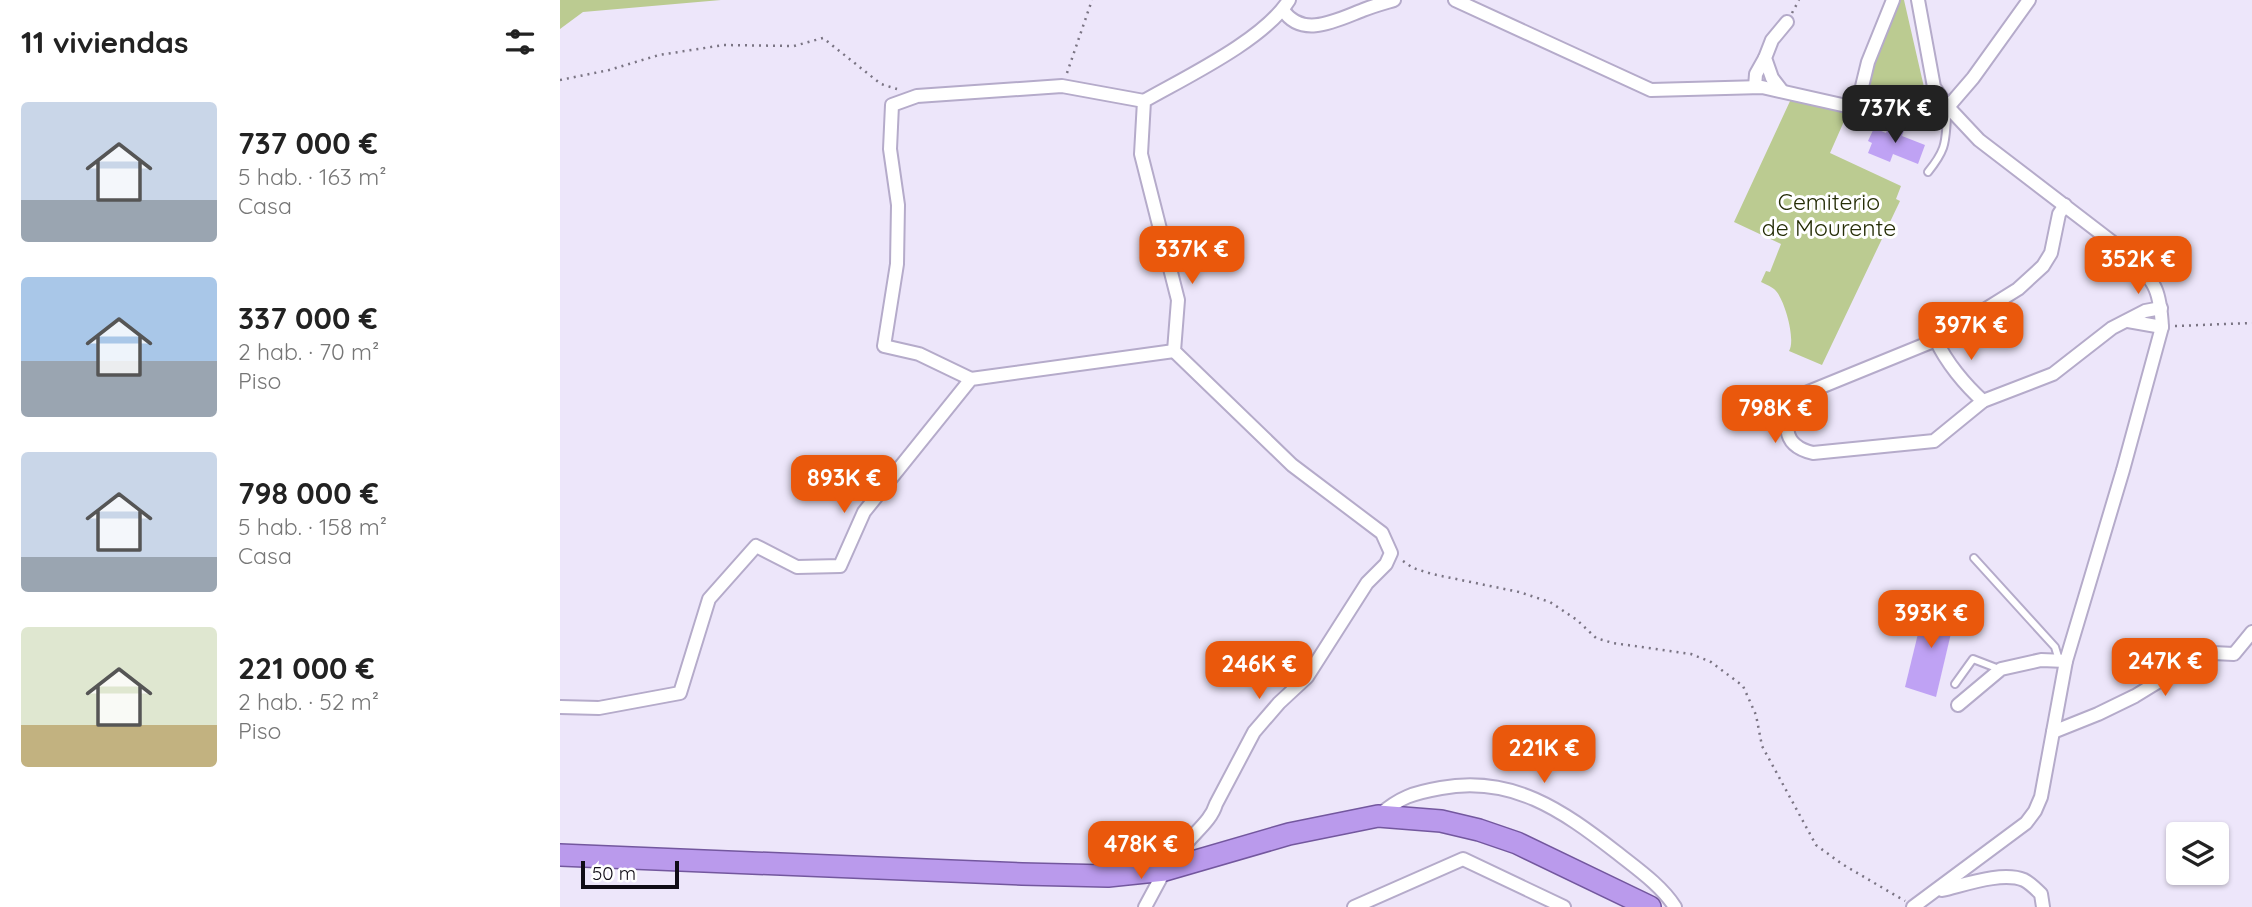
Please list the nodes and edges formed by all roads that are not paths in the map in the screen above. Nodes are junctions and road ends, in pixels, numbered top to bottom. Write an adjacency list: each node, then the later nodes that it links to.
1 (1394, 0): 8 (street)
2 (1455, 0): 11 (street)
3 (1893, 0): 12 (street)
4 (1918, 0): 14 (street)
5 (2029, 0): 14 (street)
6 (1286, 5): 8 (street); 9 (street)
7 (1787, 22): 10 (street)
8 (1314, 26): 9 (street)
9 (1263, 28): 13 (street)
10 (1765, 58): 11 (street); 12 (street)
11 (1755, 87): 12 (street)
12 (1782, 91)
13 (1144, 101): 21 (street); 22 (street)
14 (1948, 107): 15 (lane); 16 (street)
15 (1928, 172)
16 (2065, 205): 17 (street); 20 (street)
17 (2161, 307): 18 (street); 19 (street)
18 (2128, 321): 19 (street); 23 (street)
19 (2162, 327): 26 (street)
20 (1936, 340): 23 (street); 23 (street)
21 (1174, 351): 22 (street); 34 (street)
22 (971, 379): 30 (street)
23 (1983, 401)
24 (1973, 558): 26 (lane)
25 (2252, 632): 31 (street)
26 (2063, 661): 27 (street); 31 (street)
27 (2001, 669): 28 (lane); 29 (street)
28 (1955, 684)
29 (1958, 705)
30 (560, 707)
31 (2053, 732): 35 (street)
32 (1378, 816): 34 (highway); 39 (highway); 40 (street)
33 (560, 855): 34 (highway)
34 (1170, 869): 37 (street)
35 (1937, 891): 41 (street); 42 (street); 43 (street); 44 (street)
36 (1557, 906): 38 (street)
37 (1146, 907)
38 (1354, 907)
39 (1650, 907)
40 (1675, 907)
41 (1914, 907)
42 (1926, 907)
43 (1934, 907)
44 (2043, 907)

